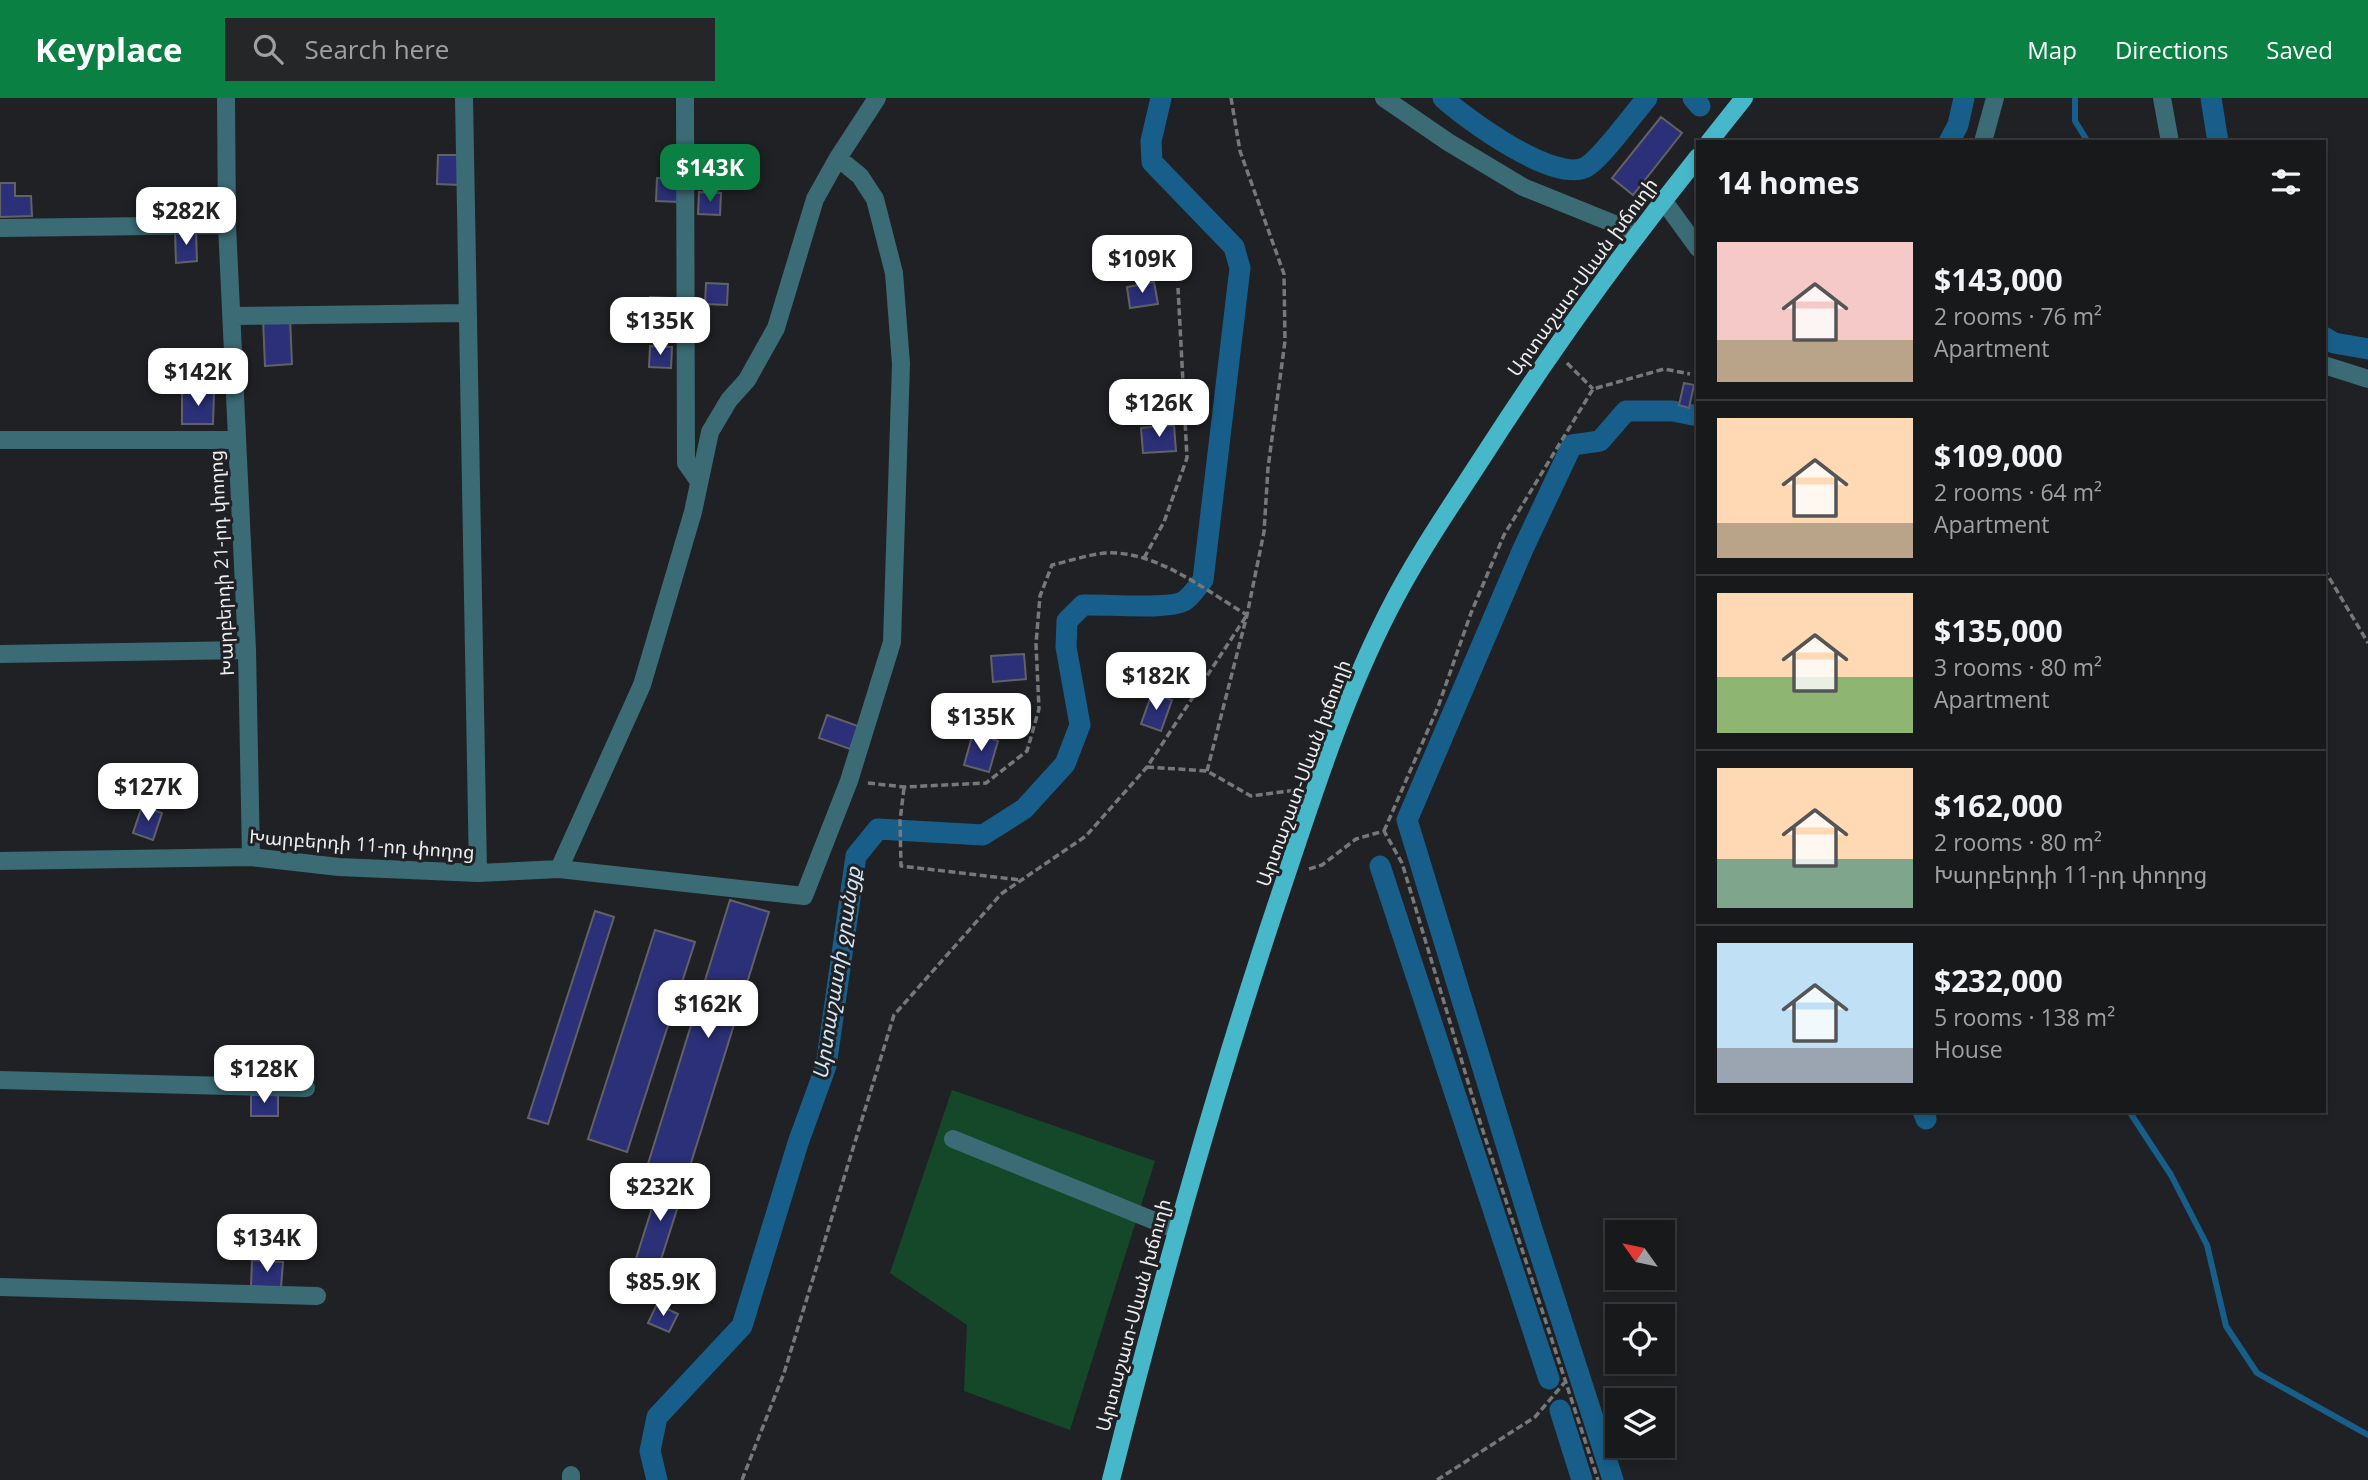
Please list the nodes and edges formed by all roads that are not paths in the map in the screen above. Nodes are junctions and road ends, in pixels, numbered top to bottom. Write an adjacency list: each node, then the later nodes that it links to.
1 (226, 98): 15 (street, Խարբերդի 21-րդ փողոց)
2 (464, 98): 19 (street)
3 (685, 98): 25 (street)
4 (877, 98): 12 (street)
5 (1384, 98): 17 (street)
6 (1744, 98): 9 (main road)
7 (1995, 98): 10 (street)
8 (2162, 98): 11 (street)
9 (1711, 140)
10 (1984, 140)
11 (2170, 140)
12 (838, 158): 25 (street); 30 (street, Խարբերդի 11-րդ փողոց)
13 (1696, 159): 14 (main road, Արտաշատ-Սևան խճուղի)
14 (1663, 200): 17 (main road, Արտաշատ-Սևան խճուղի); 18 (street)
15 (227, 225): 16 (street); 20 (street, Խարբերդի 21-րդ փողոց)
16 (0, 228)
17 (1637, 233): 35 (main road, Արտաշատ-Սևան խճուղի)
18 (1696, 245)
19 (466, 313): 20 (street); 31 (street)
20 (232, 316): 24 (street, Խարբերդի 21-րդ փողոց)
21 (2326, 366): 22 (street)
22 (2368, 379)
23 (0, 440): 24 (street)
24 (236, 440): 26 (street, Խարբերդի 21-րդ փողոց)
25 (698, 480): 30 (street)
26 (247, 650): 27 (street); 28 (street, Խարբերդի 21-րդ փողոց)
27 (0, 654)
28 (251, 857): 29 (street, Խարբերդի 11-րդ փողոց); 31 (street, Խարբերդի 11-րդ փողոց)
29 (0, 861)
30 (559, 869): 31 (street, Խարբերդի 11-րդ փողոց)
31 (478, 873)
32 (0, 1080): 33 (street)
33 (306, 1088)
34 (953, 1139): 35 (street)
35 (1177, 1230): 38 (main road, Արտաշատ-Սևան խճուղի)
36 (0, 1287): 37 (street)
37 (317, 1296)
38 (1111, 1480)

